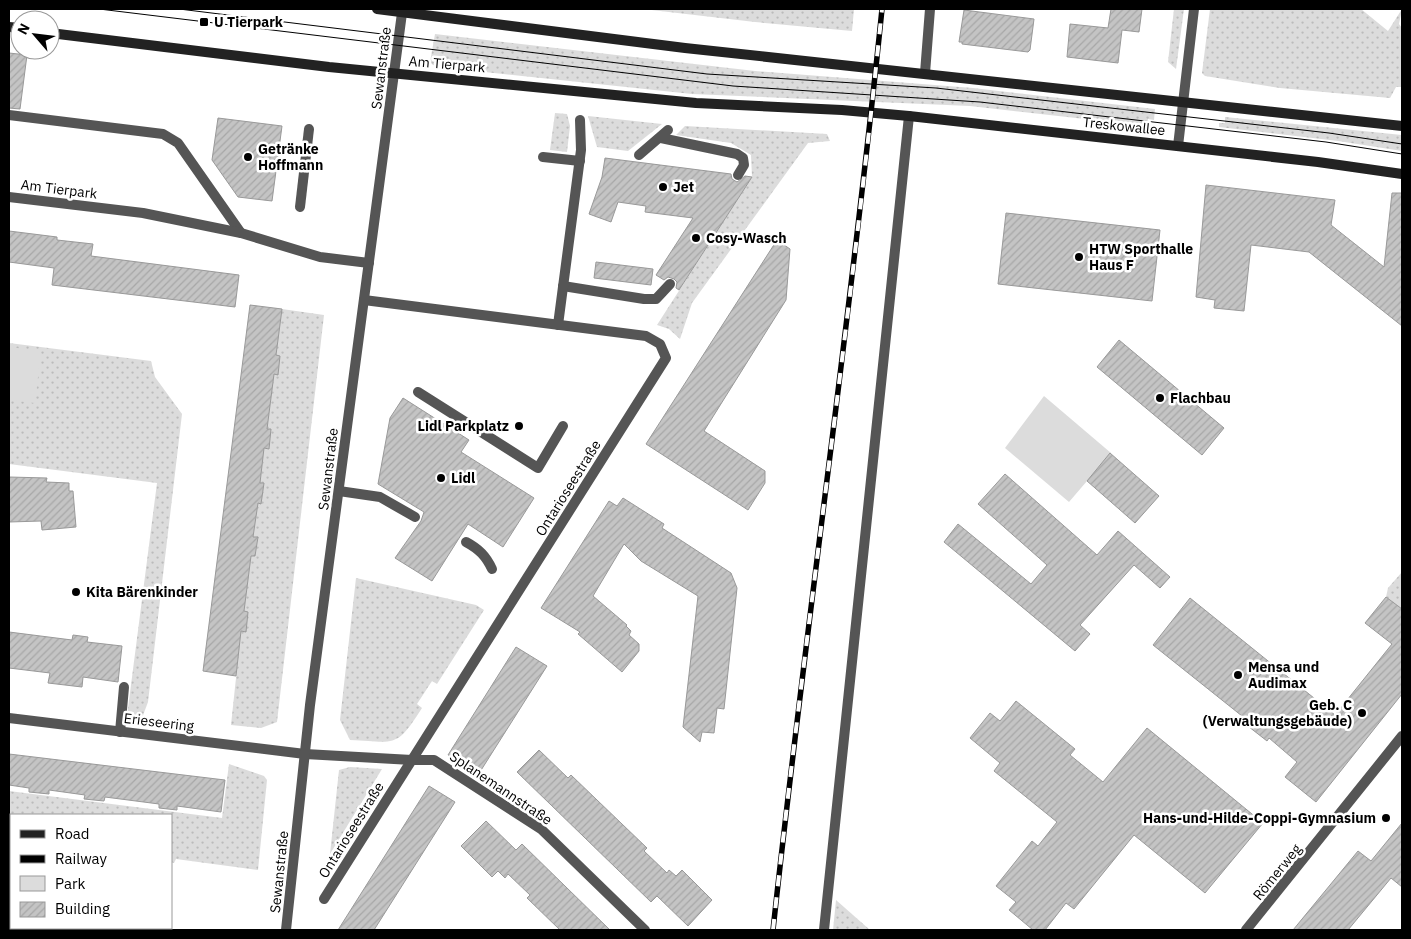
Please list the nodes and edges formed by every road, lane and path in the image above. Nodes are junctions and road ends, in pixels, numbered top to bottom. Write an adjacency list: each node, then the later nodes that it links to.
1 (377, 9): 4 (main road)
2 (930, 9): 7 (street)
3 (1194, 9): 8 (street)
4 (402, 13): 6 (street, Sewanstraße); 7 (main road)
5 (60, 34): 6 (main road, Am Tierpark)
6 (394, 73): 9 (main road, Am Tierpark); 24 (street, Sewanstraße)
7 (925, 73): 8 (main road)
8 (1183, 102): 13 (main road); 15 (street)
9 (842, 110): 11 (main road, Treskowallee)
10 (9, 115): 23 (street)
11 (909, 116): 15 (main road, Treskowallee); 44 (street)
12 (580, 120): 18 (street)
13 (1402, 126)
14 (309, 128): 22 (street)
15 (1178, 146): 19 (main road, Treskowallee)
16 (639, 155): 20 (street)
17 (543, 156): 18 (street)
18 (580, 161): 26 (street)
19 (1402, 174)
20 (738, 176)
21 (9, 196): 23 (street, Am Tierpark)
22 (300, 207)
23 (241, 233): 24 (street, Am Tierpark)
24 (369, 263): 27 (street, Sewanstraße)
25 (670, 284): 26 (street)
26 (563, 286): 28 (street)
27 (364, 300): 28 (street, Ontarioseestraße); 31 (street, Sewanstraße)
28 (558, 325): 40 (street, Ontarioseestraße)
29 (418, 392): 30 (street)
30 (563, 426)
31 (339, 490): 32 (street); 39 (street, Sewanstraße)
32 (415, 517)
33 (466, 542): 34 (street)
34 (492, 569)
35 (124, 687): 37 (street)
36 (9, 718): 37 (street, Erieseering)
37 (120, 732): 39 (street, Erieseering)
38 (1402, 736): 45 (street, Römerweg)
39 (306, 754): 40 (street, Splanemannstraße); 42 (street, Sewanstraße)
40 (412, 760): 41 (street, Ontarioseestraße); 43 (street, Splanemannstraße)
41 (324, 899)
42 (286, 930)
43 (645, 930)
44 (824, 930)
45 (1246, 930)

